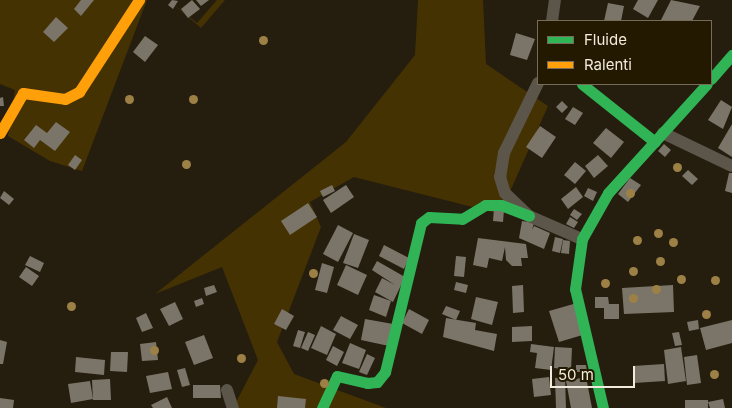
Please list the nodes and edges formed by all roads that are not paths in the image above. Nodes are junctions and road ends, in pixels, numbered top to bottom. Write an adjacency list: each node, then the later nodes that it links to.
1 (139, 0): 9 (street)
2 (556, 0): 3 (street)
3 (552, 20)
4 (732, 55): 5 (street)
5 (712, 78)
6 (537, 85): 12 (street)
7 (583, 85): 10 (street)
8 (706, 85): 10 (street)
9 (0, 134)
10 (659, 137): 11 (street); 13 (street)
11 (732, 166)
12 (529, 216): 13 (street); 16 (street)
13 (582, 239): 17 (street)
14 (227, 390): 15 (street)
15 (233, 408)
16 (322, 408)
17 (603, 408)

